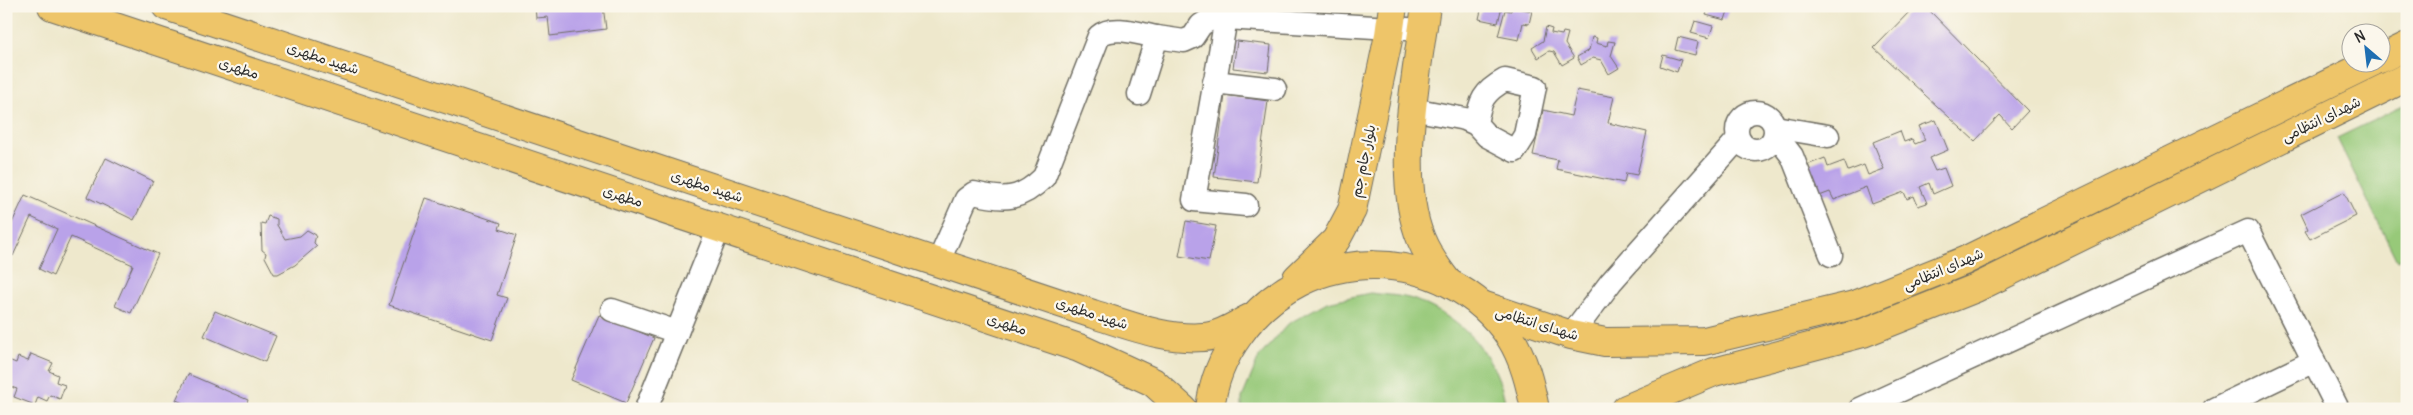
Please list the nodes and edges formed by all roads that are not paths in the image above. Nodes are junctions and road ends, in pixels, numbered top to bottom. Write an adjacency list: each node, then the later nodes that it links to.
1 (52, 6): 21 (main road, مطهری)
2 (166, 6): 24 (main road, شهید مطهری)
3 (1221, 12): 4 (lane); 6 (lane); 11 (lane)
4 (1392, 16): 5 (lane); 26 (main road, بلوار جام جم)
5 (1425, 18): 14 (main road)
6 (1157, 36): 13 (lane); 24 (lane)
7 (2407, 46): 8 (main road)
8 (2390, 54)
9 (2353, 72): 20 (main road, شهدای انتظامی)
10 (2407, 77): 22 (main road, شهدای انتظامی)
11 (1214, 82): 12 (lane); 19 (lane)
12 (1275, 89)
13 (1139, 94)
14 (1412, 109): 15 (lane); 25 (main road)
15 (1476, 124)
16 (1775, 131): 17 (lane); 18 (lane); 18 (lane); 23 (lane)
17 (1828, 136)
18 (1738, 139): 31 (lane)
19 (1246, 205)
20 (2050, 221): 22 (main road); 31 (main road, شهدای انتظامی)
21 (719, 228): 30 (lane); 34 (main road, مطهری)
22 (2062, 246): 37 (main road, شهدای انتظامی)
23 (1831, 255)
24 (938, 263): 29 (main road, شهید مطهری)
25 (1447, 281): 26 (main road); 27 (main road)
26 (1283, 291): 29 (main road)
27 (1482, 305): 31 (main road, شهدای انتظامی); 36 (main road)
28 (612, 310): 30 (lane)
29 (1250, 318): 35 (main road)
30 (677, 332): 33 (lane)
31 (1571, 335)
32 (2314, 361): 38 (lane); 39 (lane); 40 (lane)
33 (646, 409)
34 (1183, 409)
35 (1210, 409)
36 (1535, 409)
37 (1626, 409)
38 (1860, 409)
39 (2214, 409)
40 (2338, 409)

